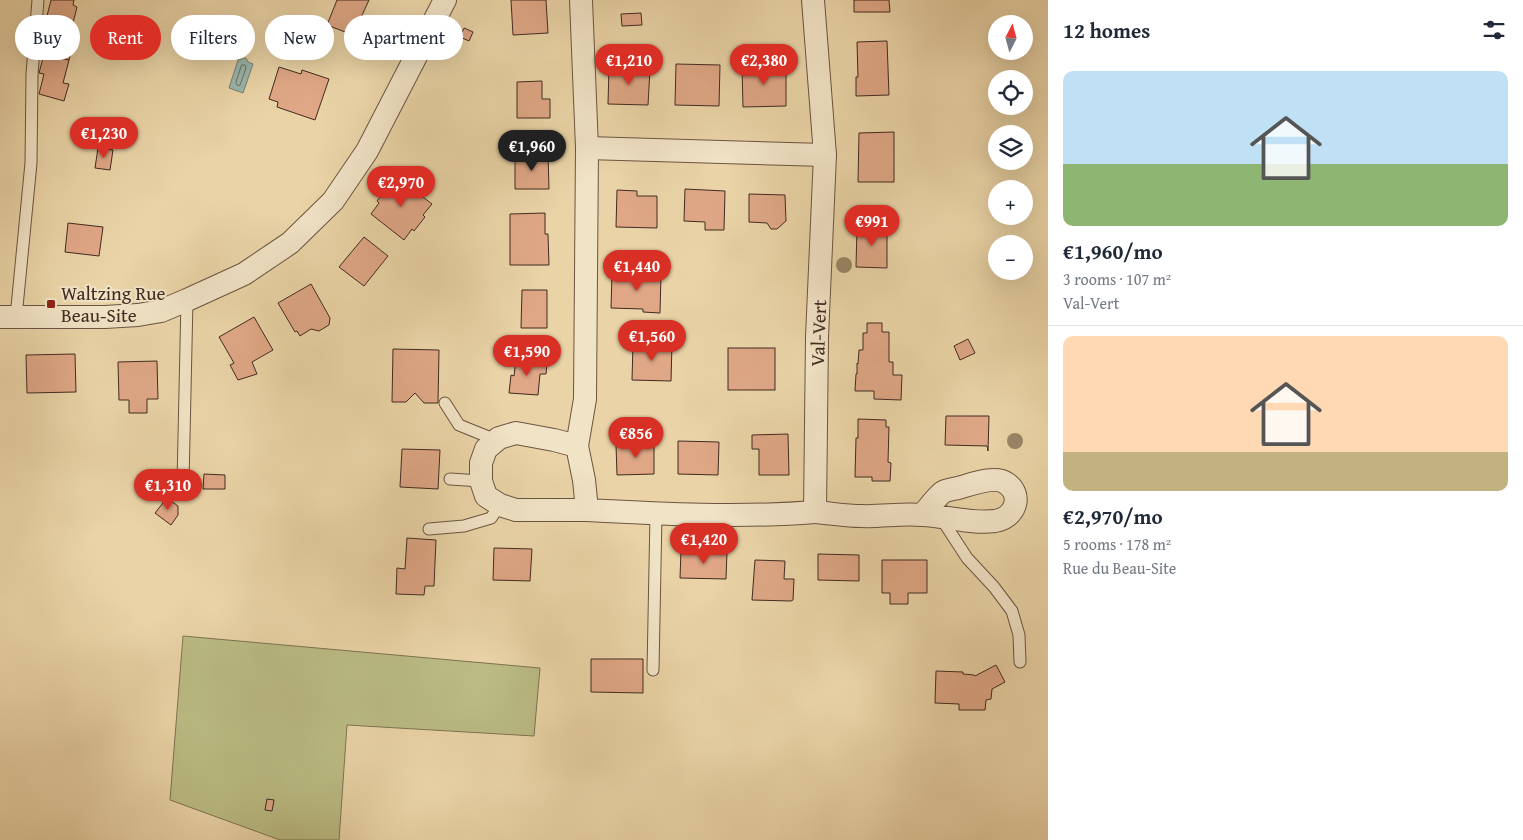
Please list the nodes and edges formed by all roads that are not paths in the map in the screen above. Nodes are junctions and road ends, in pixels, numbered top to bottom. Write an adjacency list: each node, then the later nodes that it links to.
1 (38, 0): 8 (lane)
2 (445, 0): 7 (street)
3 (581, 0): 5 (street)
4 (813, 0): 6 (street, Val-Vert)
5 (588, 148): 6 (street); 11 (street)
6 (826, 154): 17 (street, Val-Vert)
7 (187, 300): 8 (street); 14 (lane)
8 (8, 317)
9 (445, 403): 10 (lane)
10 (496, 440): 11 (street); 13 (street)
11 (577, 446): 16 (street)
12 (450, 479): 13 (lane)
13 (481, 481): 15 (street)
14 (183, 482)
15 (500, 504): 16 (street); 20 (lane)
16 (587, 510): 18 (street)
17 (815, 512): 18 (street); 19 (street)
18 (656, 514): 22 (lane)
19 (932, 516): 21 (lane)
20 (429, 529)
21 (1020, 662)
22 (654, 670)

